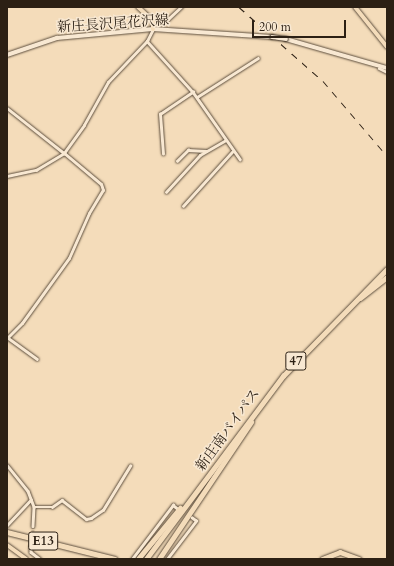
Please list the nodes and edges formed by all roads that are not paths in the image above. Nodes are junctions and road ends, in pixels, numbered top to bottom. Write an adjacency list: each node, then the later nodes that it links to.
1 (138, 7): 4 (main road)
2 (181, 7): 4 (street)
3 (355, 7): 7 (main road)
4 (149, 16): 5 (main road)
5 (153, 29): 6 (street); 8 (main road, 新庄長沢尾花沢線); 10 (main road, 新庄長沢尾花沢線, bridge)
6 (148, 41): 13 (street); 19 (street)
7 (387, 47)
8 (7, 55)
9 (258, 58): 14 (street)
10 (380, 68): 11 (main road, 新庄長沢尾花沢線); 12 (street)
11 (387, 68)
12 (387, 72)
13 (193, 92): 14 (street); 20 (street)
14 (197, 97): 16 (street)
15 (7, 108): 19 (street)
16 (224, 141): 17 (street); 18 (street)
17 (206, 150): 22 (street); 24 (street)
18 (232, 152): 21 (street); 25 (street)
19 (64, 153): 23 (street); 29 (street)
20 (163, 154)
21 (240, 159)
22 (177, 161)
23 (7, 176)
24 (166, 192)
25 (183, 206)
26 (387, 269): 28 (highway, 47)
27 (387, 278): 28 (highway, 47)
28 (336, 319): 31 (highway, 新庄南バイパス / 47)
29 (7, 337): 30 (street)
30 (37, 359)
31 (260, 406): 49 (highway); 50 (highway, 新庄南バイパス); 51 (highway)
32 (7, 465): 34 (street)
33 (130, 466): 35 (street)
34 (31, 499): 35 (street); 38 (street)
35 (34, 507): 39 (street)
36 (178, 509): 48 (street)
37 (192, 518): 52 (street)
38 (7, 525)
39 (33, 526)
40 (7, 532): 43 (highway, E13)
41 (7, 545): 44 (main road)
42 (31, 546): 45 (street)
43 (79, 550): 46 (highway); 47 (highway, E13)
44 (26, 559)
45 (40, 559)
46 (108, 559)
47 (115, 559)
48 (132, 559)
49 (138, 559)
50 (146, 559)
51 (159, 559)
52 (167, 559)
53 (322, 559): 56 (highway)
54 (327, 559): 55 (highway)
55 (354, 559)
56 (359, 559)

